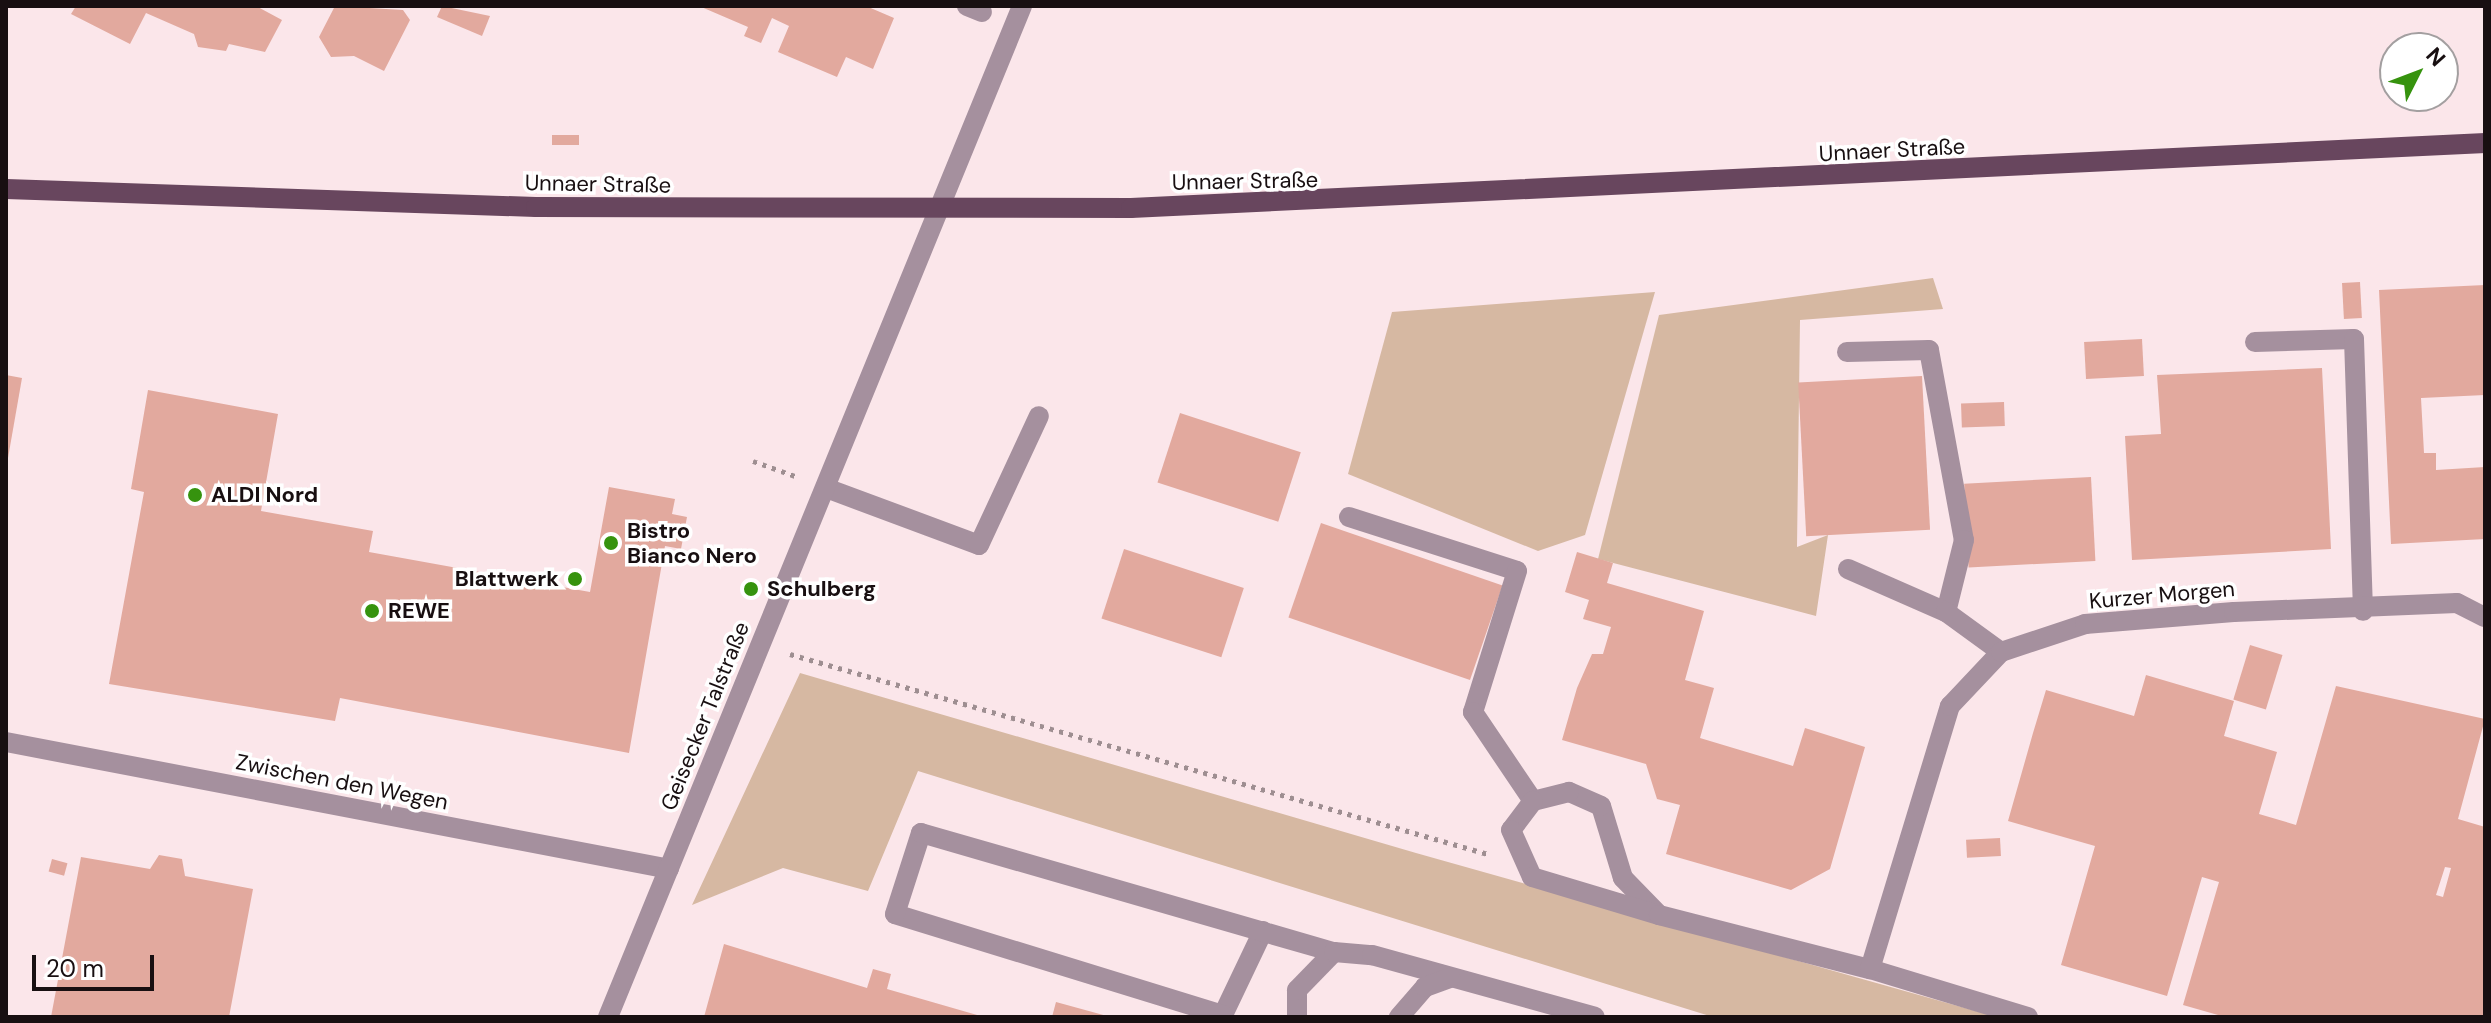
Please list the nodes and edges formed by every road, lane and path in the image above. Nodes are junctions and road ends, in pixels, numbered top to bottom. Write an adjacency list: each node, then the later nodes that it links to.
1 (1022, 6): 4 (street, Geisecker Talstraße)
2 (2485, 143): 4 (main road, Unnaer Straße)
3 (6, 189): 4 (main road, Unnaer Straße)
4 (941, 212): 9 (street, Geisecker Talstraße)
5 (2255, 342): 12 (street)
6 (1847, 352): 13 (street)
7 (1039, 416): 9 (street)
8 (753, 461): 9 (path)
9 (826, 488): 15 (street, Geisecker Talstraße)
10 (1349, 517): 18 (street)
11 (1848, 569): 13 (street)
12 (2363, 611): 14 (street, Kurzer Morgen); 16 (street, Kurzer Morgen)
13 (1946, 612): 16 (street)
14 (2485, 617)
15 (759, 645): 19 (path); 20 (street, Geisecker Talstraße)
16 (2001, 652): 24 (street, Kurzer Morgen)
17 (6, 742): 20 (street, Zwischen den Wegen)
18 (1533, 801): 19 (street); 21 (street)
19 (1523, 865): 21 (street)
20 (669, 869): 26 (street, Geisecker Talstraße)
21 (1659, 915): 24 (street)
22 (1263, 931): 22 (street); 23 (street)
23 (1334, 952): 25 (street); 27 (street)
24 (1870, 969): 30 (street)
25 (1450, 978): 28 (street); 29 (street)
26 (608, 1017)
27 (1297, 1017)
28 (1399, 1017)
29 (1595, 1017)
30 (2028, 1017)

